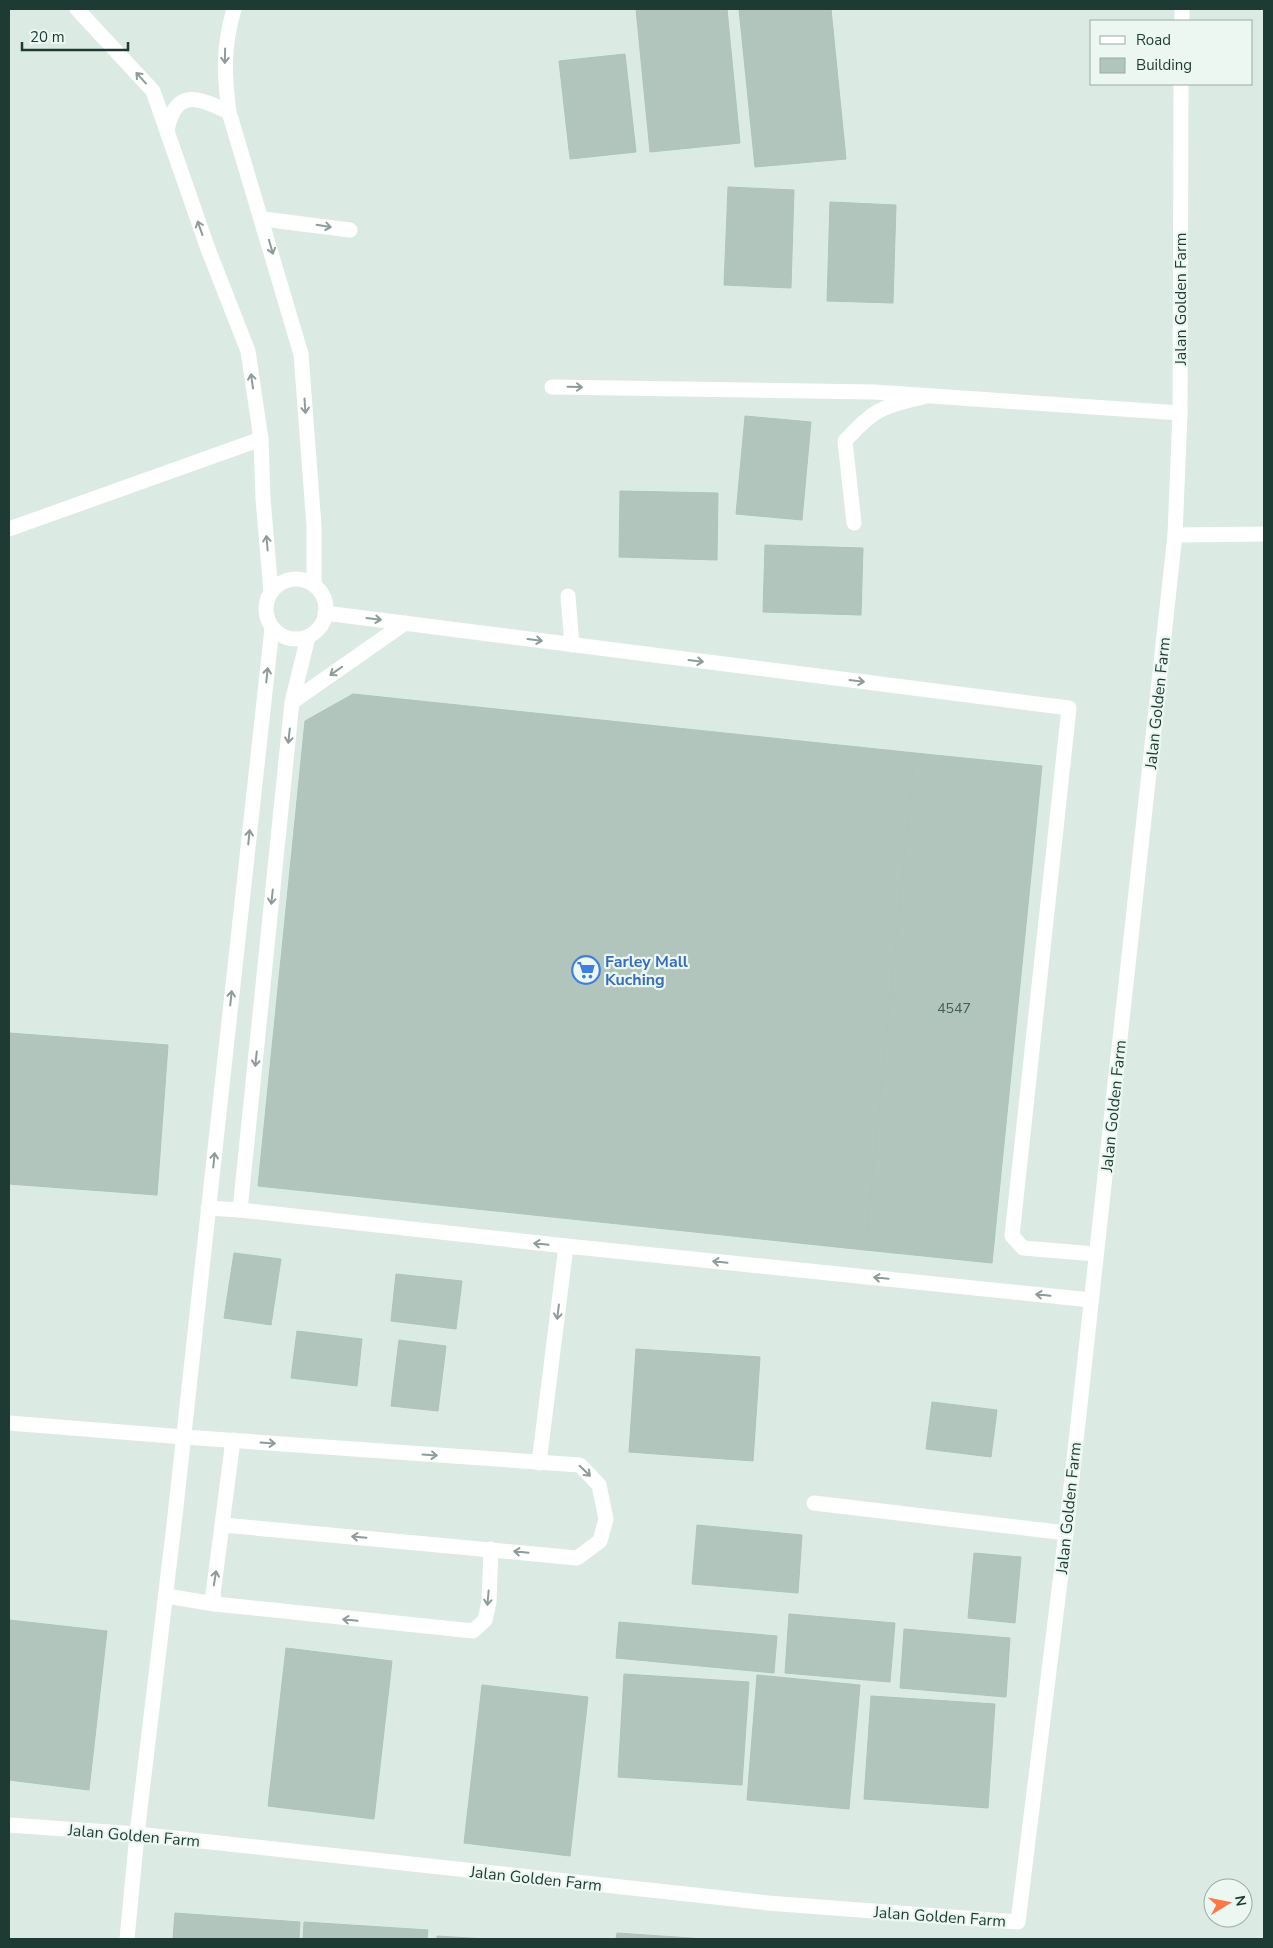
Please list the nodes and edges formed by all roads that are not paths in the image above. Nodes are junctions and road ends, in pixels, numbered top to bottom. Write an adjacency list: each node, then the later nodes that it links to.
1 (77, 9): 5 (street, one-way to 1)
2 (234, 9): 4 (street, one-way to 4)
3 (1181, 85): 10 (street, Jalan Golden Farm)
4 (229, 112): 5 (street); 6 (street)
5 (167, 130): 11 (street, one-way to 5)
6 (262, 219): 7 (street, one-way to 7); 16 (street, one-way to 16)
7 (350, 230)
8 (552, 387): 9 (street, one-way to 9)
9 (929, 395): 10 (street); 12 (street)
10 (1180, 414): 15 (street, Jalan Golden Farm)
11 (261, 439): 13 (street); 17 (street, one-way to 11)
12 (854, 523)
13 (9, 529)
14 (1264, 534): 15 (street)
15 (1175, 535): 28 (street, Jalan Golden Farm)
16 (314, 585): 17 (street); 19 (street)
17 (271, 592): 21 (street)
18 (568, 596): 23 (street)
19 (325, 613): 20 (street, one-way to 20); 22 (street)
20 (404, 623): 23 (street, one-way to 23); 24 (street, one-way to 24)
21 (272, 628): 22 (street); 25 (street, one-way to 21)
22 (308, 637): 24 (street)
23 (572, 645): 28 (street, one-way to 28)
24 (292, 702): 26 (street, one-way to 26)
25 (208, 1208): 26 (street); 31 (street)
26 (240, 1210): 27 (street, one-way to 26)
27 (566, 1246): 29 (street, one-way to 27); 33 (street, one-way to 33)
28 (1096, 1254): 29 (street, Jalan Golden Farm)
29 (1092, 1300): 36 (street, Jalan Golden Farm)
30 (9, 1423): 31 (street)
31 (184, 1437): 32 (street); 38 (street)
32 (233, 1440): 33 (street, one-way to 33); 35 (street)
33 (539, 1463): 37 (street, one-way to 37)
34 (814, 1503): 36 (street)
35 (223, 1525): 37 (street, one-way to 35); 39 (street, one-way to 35)
36 (1066, 1534): 41 (street, Jalan Golden Farm)
37 (491, 1549): 39 (street, one-way to 39)
38 (166, 1596): 39 (street); 41 (street)
39 (215, 1604)
40 (9, 1825): 41 (street, Jalan Golden Farm)
41 (137, 1834): 42 (street)
42 (128, 1939)

